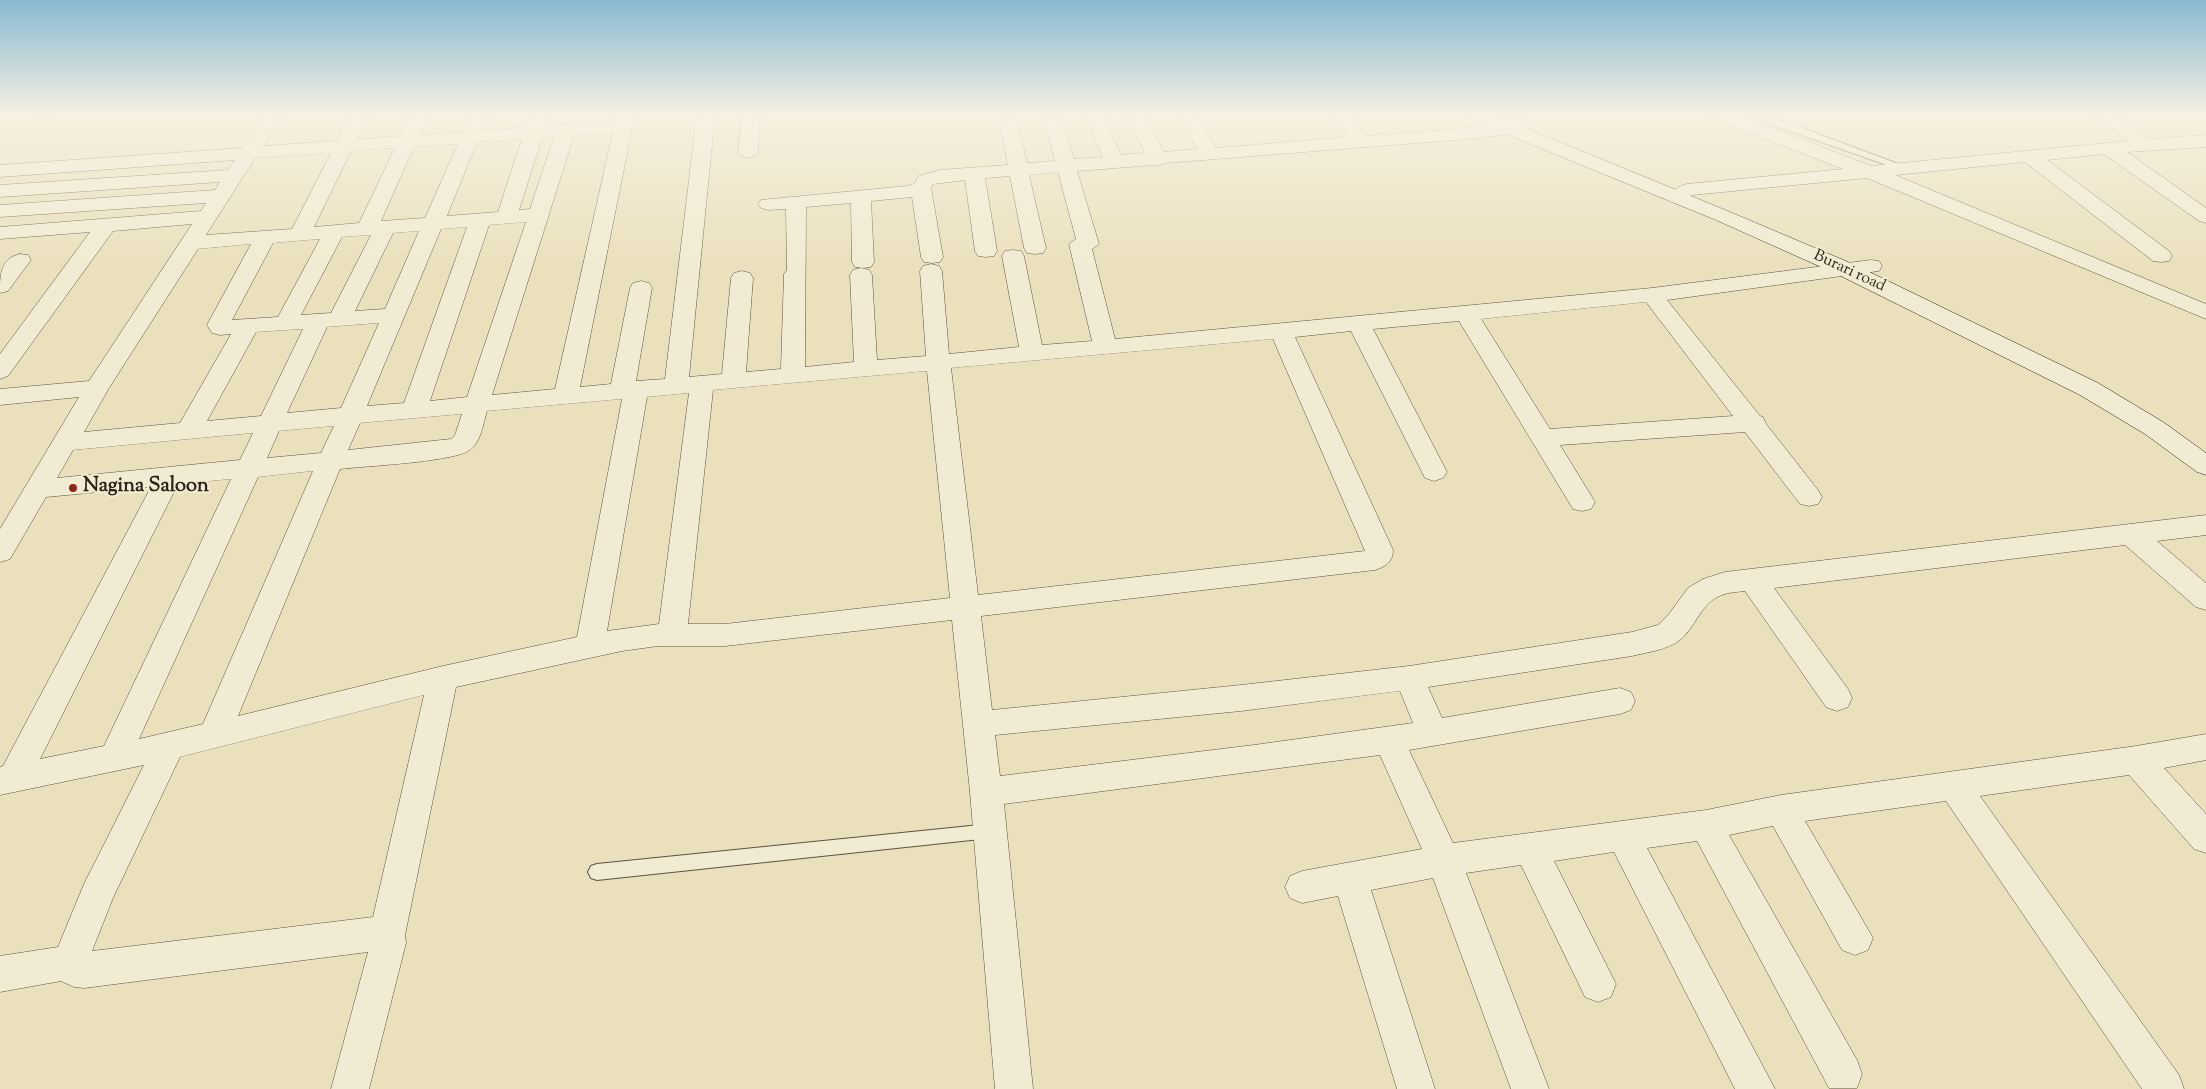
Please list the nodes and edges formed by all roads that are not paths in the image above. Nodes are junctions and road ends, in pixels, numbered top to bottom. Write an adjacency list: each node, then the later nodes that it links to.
1 (81, 165): 20 (street)
2 (242, 165): 23 (street)
3 (335, 165): 42 (street)
4 (399, 165): 39 (street)
5 (458, 165): 37 (street)
6 (524, 165): 35 (street)
7 (557, 165): 32 (street)
8 (615, 165): 75 (street)
9 (703, 165): 72 (street)
10 (1017, 165): 19 (street)
11 (1094, 165): 18 (street)
12 (1611, 165): 26 (street, Burari road)
13 (1870, 165): 21 (street)
14 (1874, 165): 21 (lane)
15 (1947, 165): 21 (street)
16 (2041, 165): 48 (street)
17 (2132, 165): 34 (street)
18 (1068, 167): 19 (street); 65 (street)
19 (1018, 170): 22 (street); 45 (street)
20 (0, 171)
21 (1889, 171): 26 (street); 56 (street); 57 (street)
22 (974, 174): 24 (street); 46 (street)
23 (235, 175): 25 (street); 27 (street)
24 (921, 188): 28 (street); 67 (street)
25 (0, 191)
26 (1682, 194): 50 (street, Burari road); 51 (street, Burari road)
27 (221, 196): 31 (street); 33 (street)
28 (861, 196): 29 (street); 68 (street)
29 (796, 202): 30 (street); 70 (street)
30 (768, 204)
31 (0, 211)
32 (538, 215): 35 (street); 77 (street)
33 (207, 217): 38 (street); 44 (street)
34 (2206, 217)
35 (506, 218): 36 (street)
36 (480, 220): 37 (street); 78 (street)
37 (434, 224): 39 (street); 59 (street)
38 (106, 225): 41 (street); 69 (street)
39 (376, 228): 40 (street); 60 (street)
40 (335, 231): 42 (street); 62 (street)
41 (0, 233)
42 (300, 234): 43 (street)
43 (266, 237): 44 (street); 63 (street)
44 (191, 243): 73 (street)
45 (1035, 248)
46 (986, 251)
47 (1013, 256): 66 (street)
48 (2161, 256)
49 (20, 260): 53 (street)
50 (1872, 266): 51 (street); 85 (street, Burari road)
51 (1847, 270): 55 (street); 87 (street, Burari road)
52 (742, 278): 71 (street)
53 (0, 286)
54 (641, 288): 74 (street)
55 (1652, 295): 58 (street); 81 (street)
56 (2206, 301)
57 (2206, 312)
58 (1466, 314): 61 (street); 83 (street)
59 (395, 315): 60 (street); 79 (street)
60 (329, 320): 62 (street); 80 (street)
61 (1358, 323): 64 (street); 89 (street)
62 (285, 324): 63 (street)
63 (247, 327): 82 (street)
64 (1282, 331): 65 (street); 99 (street)
65 (1105, 346): 66 (street)
66 (1032, 352): 67 (street)
67 (938, 361): 68 (street); 99 (street)
68 (866, 368): 70 (street)
69 (0, 371)
70 (793, 374): 71 (street)
71 (733, 380): 72 (street)
72 (689, 384): 74 (street); 100 (street)
73 (97, 388): 76 (street); 84 (street)
74 (629, 390): 75 (street); 101 (street)
75 (566, 396): 77 (street)
76 (0, 398)
77 (477, 404): 78 (street); 86 (street)
78 (414, 410): 79 (street)
79 (352, 415): 80 (street); 86 (street)
80 (271, 423): 82 (street); 88 (street)
81 (1754, 423): 83 (street); 92 (street)
82 (189, 430): 84 (street)
83 (1542, 438): 93 (street)
84 (64, 442): 91 (street)
85 (2206, 448)
86 (330, 461): 88 (street); 108 (street)
87 (2206, 466)
88 (249, 469): 90 (street); 112 (street)
89 (1434, 472)
90 (169, 476): 91 (street); 114 (street)
91 (36, 490): 96 (street)
92 (1809, 497)
93 (1582, 502)
94 (2206, 525): 95 (street)
95 (2131, 534): 97 (street); 98 (street)
96 (1, 550)
97 (1752, 578): 103 (street); 104 (street)
98 (2206, 599)
99 (966, 607): 100 (street); 106 (street)
100 (672, 636): 101 (street)
101 (590, 646): 102 (street)
102 (443, 678): 108 (street); 127 (street)
103 (1408, 678): 106 (street); 107 (street)
104 (1837, 698)
105 (1620, 701): 107 (street)
106 (978, 724): 116 (street)
107 (1433, 732): 109 (street)
108 (215, 734): 110 (street)
109 (1389, 740): 116 (street); 123 (street)
110 (169, 746): 112 (street); 129 (street)
111 (2206, 747): 113 (street)
112 (114, 758): 114 (street)
113 (2136, 760): 115 (street); 121 (street)
114 (6, 780)
115 (1954, 786): 117 (street); 138 (street)
116 (986, 792): 119 (street)
117 (1781, 810): 118 (street); 128 (street)
118 (1706, 825): 120 (street); 132 (street)
119 (990, 831): 124 (lane); 134 (street)
120 (1622, 837): 122 (street); 137 (street)
121 (2206, 838)
122 (1530, 849): 123 (street); 131 (street)
123 (1444, 860): 125 (street); 136 (street)
124 (597, 872)
125 (1350, 878): 126 (street); 135 (street)
126 (1302, 887)
127 (387, 935): 129 (street); 133 (street)
128 (1855, 938)
129 (70, 962): 130 (street)
130 (0, 974)
131 (1598, 984)
132 (1843, 1074)
133 (350, 1089)
134 (1014, 1089)
135 (1416, 1089)
136 (1530, 1089)
137 (1756, 1089)
138 (2165, 1089)

